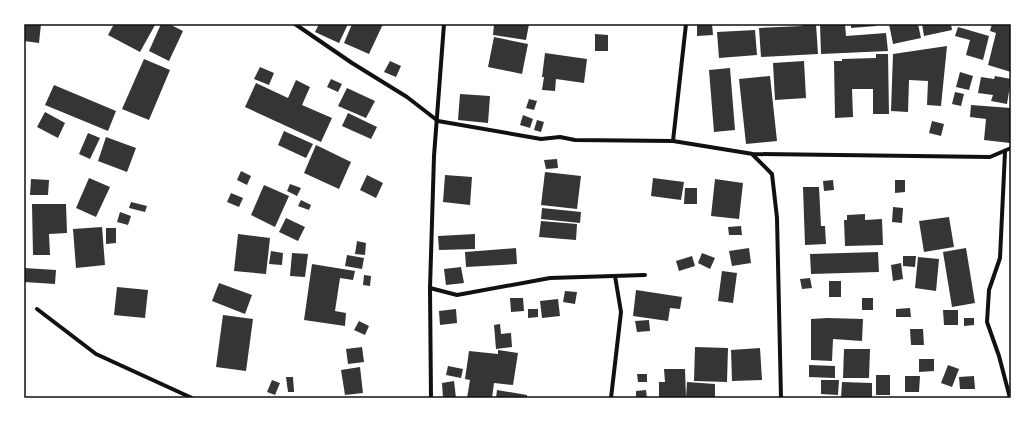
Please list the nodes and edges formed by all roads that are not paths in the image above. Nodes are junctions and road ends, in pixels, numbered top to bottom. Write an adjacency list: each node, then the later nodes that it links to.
1 (295, 24): 4 (street)
2 (444, 24): 4 (street)
3 (686, 24): 5 (street)
4 (438, 122): 5 (street); 11 (street)
5 (673, 141): 8 (street)
6 (1011, 148): 7 (street)
7 (1005, 152): 8 (street); 17 (street)
8 (753, 154): 16 (street)
9 (645, 275): 10 (street)
10 (614, 276): 11 (street); 15 (street)
11 (430, 288): 14 (street)
12 (37, 309): 13 (street)
13 (192, 398)
14 (431, 398)
15 (611, 398)
16 (781, 398)
17 (1010, 398)

